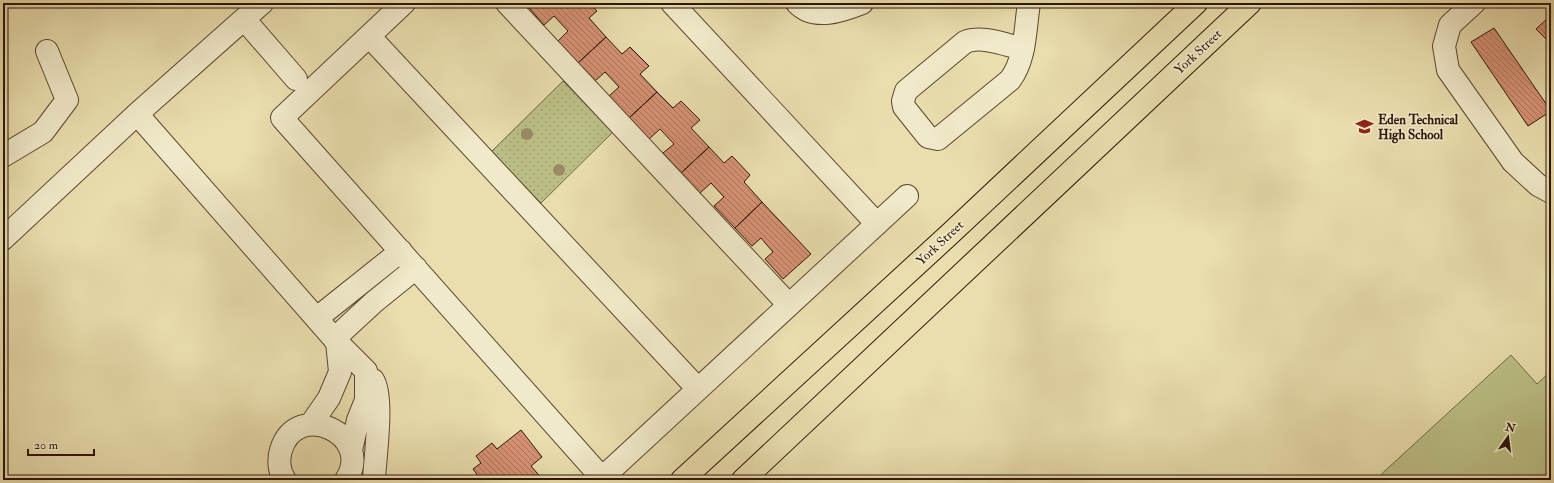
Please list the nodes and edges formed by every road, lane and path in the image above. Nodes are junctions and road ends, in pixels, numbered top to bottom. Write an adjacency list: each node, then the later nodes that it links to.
1 (262, 3): 11 (street)
2 (404, 3): 12 (street)
3 (507, 3): 24 (street)
4 (672, 3): 20 (street)
5 (797, 3): 6 (street)
6 (862, 3)
7 (1029, 3): 13 (street)
8 (1196, 3): 34 (main road, York Street)
9 (1250, 3): 35 (main road, York Street)
10 (1474, 3): 18 (street)
11 (244, 19): 15 (street); 16 (street)
12 (369, 36): 22 (street); 28 (street)
13 (1023, 49): 13 (street)
14 (47, 51): 17 (street)
15 (296, 79)
16 (137, 114): 21 (street); 25 (street)
17 (3, 156)
18 (1551, 192)
19 (907, 196): 20 (street)
20 (877, 224): 24 (street)
21 (3, 239)
22 (401, 251): 23 (street); 25 (street)
23 (416, 268): 26 (street); 28 (street)
24 (788, 305): 28 (street)
25 (317, 318): 26 (street)
26 (335, 340): 27 (street); 29 (street)
27 (366, 371): 30 (street); 33 (street)
28 (698, 389)
29 (311, 424): 30 (street); 32 (street)
30 (351, 450): 31 (street)
31 (349, 478)
32 (285, 480)
33 (374, 480)
34 (682, 480)
35 (743, 480)

